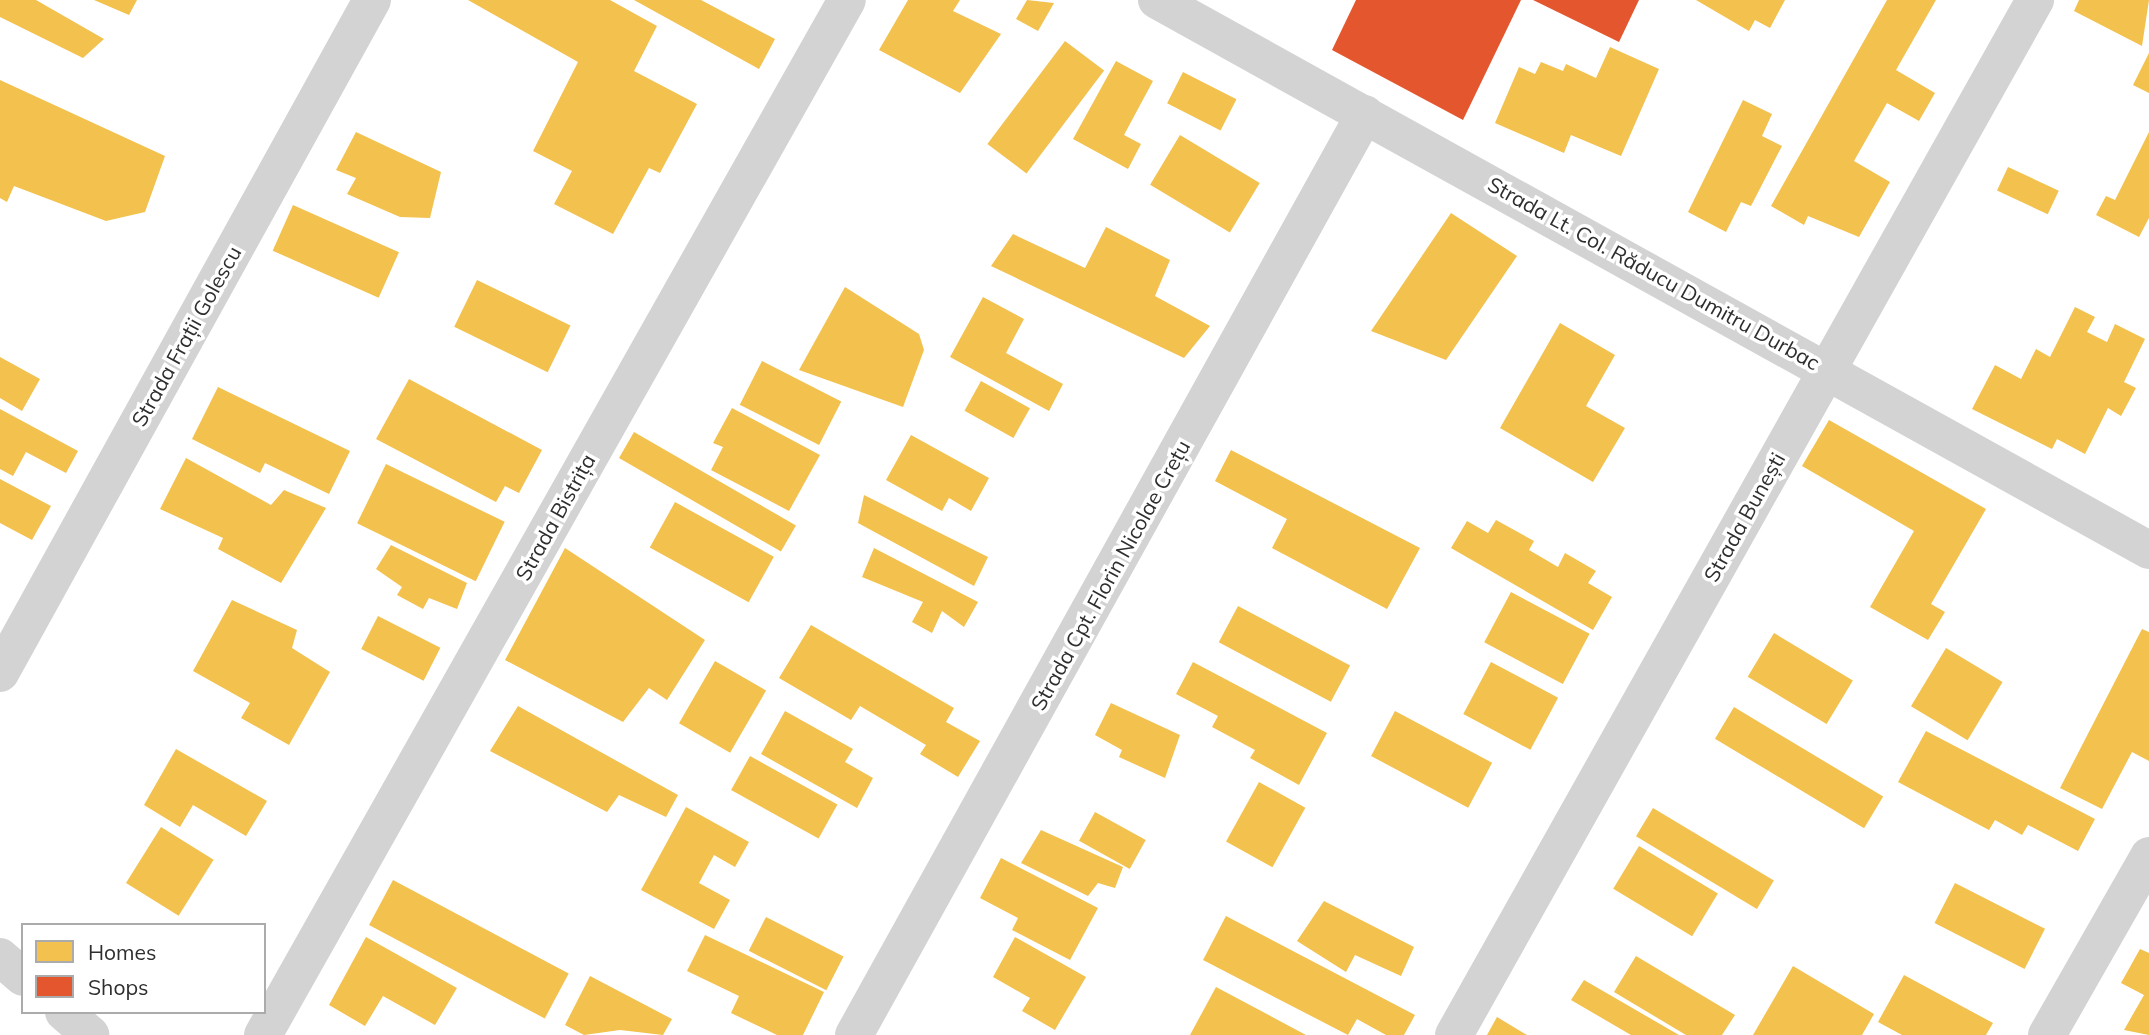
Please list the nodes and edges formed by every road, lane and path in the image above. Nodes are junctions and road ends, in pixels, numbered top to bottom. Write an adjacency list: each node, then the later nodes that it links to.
1 (372, 0): 8 (street, Strada Frații Golescu)
2 (847, 0): 14 (street, Strada Bistrița)
3 (1157, 0): 5 (street, Strada Lt. Col. Răducu Dumitru Durbac)
4 (2035, 0): 6 (street, Strada Bunești)
5 (1365, 114): 6 (street, Strada Lt. Col. Răducu Dumitru Durbac); 15 (street, Strada Cpt. Florin Nicolae Crețu)
6 (1828, 369): 7 (street, Strada Lt. Col. Răducu Dumitru Durbac); 16 (street, Strada Bunești)
7 (2149, 550)
8 (0, 673)
9 (2149, 856): 17 (street)
10 (0, 957): 11 (street)
11 (21, 975)
12 (66, 1014): 13 (street)
13 (90, 1035)
14 (262, 1035)
15 (853, 1035)
16 (1454, 1035)
17 (2047, 1035)

